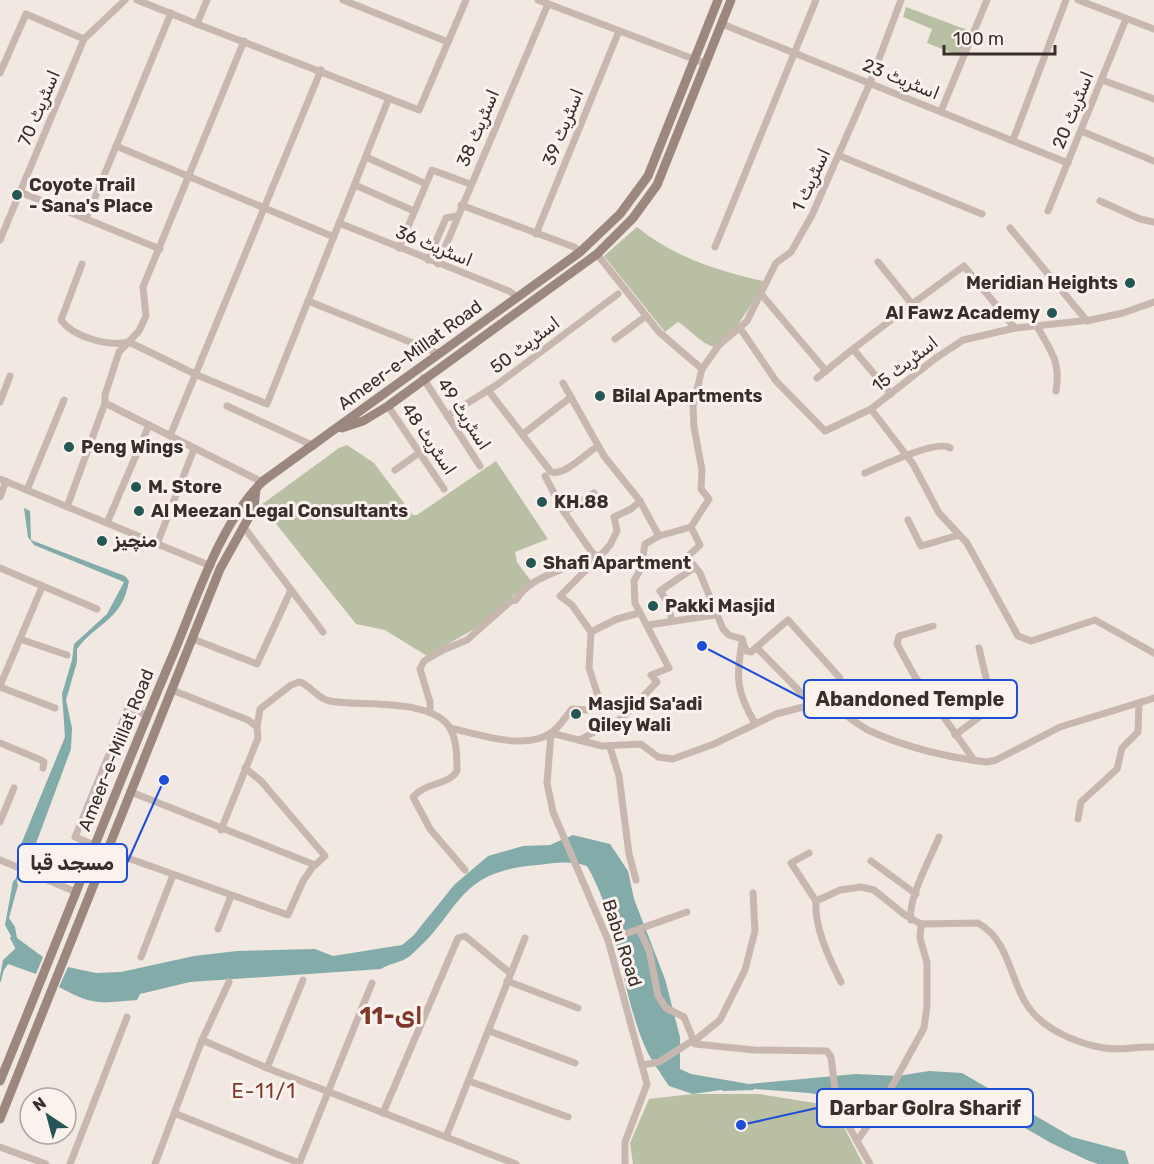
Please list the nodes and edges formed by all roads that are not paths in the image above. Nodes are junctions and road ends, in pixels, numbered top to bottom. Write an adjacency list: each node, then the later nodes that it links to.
1 (125, 0): 22 (street, اسٹریٹ 70)
2 (137, 0): 16 (street)
3 (207, 0): 18 (street)
4 (343, 0): 14 (street)
5 (466, 0): 24 (street)
6 (538, 0): 15 (street)
7 (718, 0): 26 (main road, Ameer-e-Millat Road)
8 (731, 0): 19 (main road, Ameer-e-Millat Road)
9 (816, 0): 25 (street)
10 (901, 0): 31 (street, اسٹریٹ 1)
11 (987, 0): 34 (street)
12 (1066, 0): 36 (street)
13 (1078, 0): 17 (street)
14 (363, 4): 24 (street)
15 (548, 4): 21 (street); 44 (street, اسٹریٹ 38)
16 (171, 13): 18 (street); 37 (street)
17 (1126, 19): 20 (street); 30 (street, اسٹریٹ 20)
18 (198, 24): 23 (street)
19 (722, 24): 25 (street, اسٹریٹ 23); 27 (main road, Ameer-e-Millat Road)
20 (1154, 29)
21 (619, 31): 26 (street); 58 (street, اسٹریٹ 39)
22 (84, 39): 29 (street); 46 (street, اسٹریٹ 70)
23 (244, 41): 28 (street); 42 (street)
24 (448, 42): 32 (street)
25 (794, 53): 31 (street, اسٹریٹ 23); 61 (street)
26 (694, 60): 27 (street); 64 (main road, Ameer-e-Millat Road)
27 (707, 64): 65 (main road, Ameer-e-Millat Road)
28 (321, 70): 32 (street); 49 (street)
29 (0, 73)
30 (1102, 80): 33 (street); 35 (street, اسٹریٹ 20)
31 (870, 83): 34 (street, اسٹریٹ 23); 38 (street, اسٹریٹ 1)
32 (389, 98): 39 (street)
33 (1154, 99)
34 (941, 111): 36 (street, اسٹریٹ 23)
35 (1081, 131): 40 (street); 41 (street, اسٹریٹ 20)
36 (1012, 140): 41 (street, اسٹریٹ 23)
37 (116, 146): 42 (street); 54 (street)
38 (840, 156): 52 (street); 71 (street, اسٹریٹ 1)
39 (366, 157): 43 (street); 45 (street)
40 (1154, 161)
41 (1068, 163): 51 (street, اسٹریٹ 20)
42 (190, 178): 49 (street); 63 (street)
43 (424, 183): 44 (street); 50 (street)
44 (470, 184): 48 (street, اسٹریٹ 38)
45 (355, 185): 50 (street); 56 (street)
46 (20, 192): 54 (street); 60 (street, اسٹریٹ 70)
47 (1100, 201): 55 (street)
48 (461, 205): 53 (street, اسٹریٹ 38); 58 (street)
49 (264, 207): 59 (street); 88 (street)
50 (414, 211): 62 (street)
51 (1048, 211)
52 (982, 214)
53 (457, 216): 66 (street); 69 (street, اسٹریٹ 38)
54 (86, 219): 63 (street)
55 (1154, 222)
56 (339, 223): 59 (street); 62 (street, اسٹریٹ 36)
57 (1010, 228): 78 (street)
58 (536, 234): 64 (street)
59 (334, 237): 73 (street)
60 (0, 240)
61 (715, 247)
62 (399, 248): 66 (street, اسٹریٹ 36)
63 (160, 249): 83 (street)
64 (579, 252): 72 (main road, Ameer-e-Millat Road)
65 (597, 254): 76 (main road, Ameer-e-Millat Road); 77 (street)
66 (428, 260): 69 (street, اسٹریٹ 36)
67 (878, 262): 75 (street)
68 (82, 264): 83 (street)
69 (438, 264): 72 (street, اسٹریٹ 36)
70 (618, 294): 93 (street, اسٹریٹ 50)
71 (761, 294): 80 (street, اسٹریٹ 1); 87 (street)
72 (517, 297): 76 (main road); 85 (main road, Ameer-e-Millat Road)
73 (308, 301): 85 (street); 88 (street)
74 (1154, 302): 78 (street, اسٹریٹ 15)
75 (912, 304): 81 (street); 84 (street)
76 (525, 308): 90 (main road, Ameer-e-Millat Road)
77 (646, 316): 82 (street); 86 (street)
78 (1087, 321): 79 (street, اسٹریٹ 15)
79 (1037, 326): 81 (street, اسٹریٹ 15); 94 (street)
80 (740, 328): 86 (street, اسٹریٹ 1); 102 (street, اسٹریٹ 15)
81 (1016, 328): 95 (street, اسٹریٹ 15)
82 (615, 339)
83 (129, 342): 88 (street); 99 (street)
84 (853, 349): 87 (street); 95 (street)
85 (440, 354): 105 (main road, Ameer-e-Millat Road)
86 (702, 369): 130 (street)
87 (826, 371): 91 (street)
88 (197, 375): 107 (street)
89 (10, 376): 98 (street)
90 (423, 378): 101 (main road, Ameer-e-Millat Road); 103 (street, اسٹریٹ 49)
91 (817, 378)
92 (563, 383): 96 (street)
93 (488, 390): 103 (street, اسٹریٹ 50); 106 (street)
94 (1056, 391)
95 (891, 394): 102 (street, اسٹریٹ 15)
96 (570, 397): 106 (street); 109 (street)
97 (64, 400): 121 (street)
98 (0, 402)
99 (105, 403): 104 (street); 125 (street)
100 (226, 406): 108 (street)
101 (388, 406): 105 (main road, Ameer-e-Millat Road); 112 (street, اسٹریٹ 48)
102 (871, 409): 113 (street)
103 (447, 416): 114 (street, اسٹریٹ 49)
104 (149, 425): 107 (street); 128 (street)
105 (338, 428): 108 (main road)
106 (523, 434): 109 (street)
107 (170, 436): 111 (street)
108 (314, 446): 119 (main road)
109 (598, 446): 124 (street)
110 (950, 448): 113 (street)
111 (195, 449): 119 (street); 133 (street)
112 (419, 453): 115 (street); 120 (street, اسٹریٹ 48)
113 (907, 456): 116 (street); 131 (street)
114 (480, 466)
115 (395, 470)
116 (865, 473)
117 (545, 476): 126 (street)
118 (3, 480): 121 (street); 123 (street)
119 (259, 484): 129 (main road, Ameer-e-Millat Road); 136 (main road)
120 (444, 489)
121 (27, 490): 125 (street)
122 (594, 493): 126 (street)
123 (0, 497)
124 (640, 501): 132 (street); 134 (street)
125 (67, 507): 128 (street)
126 (564, 512): 135 (street)
127 (908, 519): 131 (street)
128 (107, 523): 133 (street)
129 (243, 526): 136 (main road, Ameer-e-Millat Road); 140 (street)
130 (691, 527): 132 (street); 137 (street)
131 (959, 535): 154 (street)
132 (658, 536): 142 (street)
133 (157, 544): 136 (street)
134 (606, 550): 135 (street); 148 (street)
135 (593, 554): 163 (street)
136 (216, 567): 150 (main road, Ameer-e-Millat Road); 164 (main road, Ameer-e-Millat Road)
137 (695, 567): 143 (street); 144 (street)
138 (0, 568): 139 (street)
139 (42, 588): 141 (street); 149 (street)
140 (291, 590): 147 (street); 150 (street)
141 (97, 609)
142 (639, 613): 145 (street); 148 (street)
143 (716, 615): 144 (street); 151 (street)
144 (672, 621): 145 (street)
145 (648, 625): 171 (street)
146 (933, 626): 170 (street)
147 (323, 632)
148 (591, 632): 169 (street)
149 (20, 639): 155 (street); 156 (street)
150 (193, 639): 157 (main road, Ameer-e-Millat Road)
151 (742, 639): 152 (street); 166 (street)
152 (757, 648): 160 (street); 162 (street)
153 (979, 648): 170 (street)
154 (1154, 653)
155 (67, 655)
156 (0, 686): 161 (street)
157 (172, 690): 165 (main road, Ameer-e-Millat Road); 167 (street)
158 (1154, 698): 159 (street)
159 (1139, 703): 174 (street); 179 (street)
160 (812, 704): 162 (street); 166 (street)
161 (55, 708)
162 (836, 709): 174 (street)
163 (430, 711): 167 (street); 168 (street)
164 (147, 715): 165 (main road); 183 (main road, Ameer-e-Millat Road); 183 (street)
165 (160, 721): 178 (main road, Ameer-e-Millat Road)
166 (755, 723): 173 (street)
167 (256, 727): 176 (street)
168 (450, 728): 169 (street); 189 (street)
169 (551, 733): 171 (street); 204 (street, Babu Road)
170 (955, 735): 174 (street)
171 (579, 740): 173 (street)
172 (0, 743): 175 (street)
173 (610, 747): 191 (street)
174 (974, 759)
175 (43, 768)
176 (245, 768): 181 (street); 188 (street)
177 (14, 788): 180 (street)
178 (131, 792): 181 (street); 184 (main road, Ameer-e-Millat Road)
179 (1078, 819)
180 (0, 822)
181 (221, 830): 188 (street)
182 (939, 837): 194 (street)
183 (94, 845): 192 (main road, Ameer-e-Millat Road)
184 (108, 851): 190 (street); 196 (main road, Ameer-e-Millat Road)
185 (809, 853): 197 (street)
186 (0, 860): 192 (street)
187 (871, 861): 194 (street)
188 (315, 865): 195 (street)
189 (465, 870)
190 (173, 875): 195 (street); 205 (street)
191 (636, 880)
192 (76, 892): 196 (main road); 221 (main road, Ameer-e-Millat Road)
193 (753, 893): 216 (street)
194 (916, 894): 199 (street)
195 (231, 896): 201 (street)
196 (87, 897): 227 (main road, Ameer-e-Millat Road)
197 (816, 901): 199 (street); 210 (street)
198 (687, 912): 202 (street)
199 (911, 920): 200 (street)
200 (921, 924): 217 (street); 229 (street)
201 (218, 929)
202 (639, 929): 204 (street); 216 (street)
203 (525, 938): 206 (street)
204 (608, 940): 219 (street, Babu Road)
205 (141, 957)
206 (510, 973): 208 (street); 225 (street)
207 (303, 980): 220 (street)
208 (507, 981): 212 (street); 214 (street)
209 (229, 982): 215 (street)
210 (841, 982)
211 (372, 983): 223 (street)
212 (578, 1008)
213 (127, 1017): 232 (street)
214 (489, 1031): 218 (street); 222 (street)
215 (202, 1040): 220 (street); 224 (street)
216 (693, 1042): 219 (street); 229 (street)
217 (1154, 1047)
218 (575, 1063)
219 (642, 1065): 236 (street, Babu Road)
220 (267, 1068): 223 (street)
221 (0, 1081)
222 (469, 1081): 226 (street); 228 (street)
223 (330, 1091): 225 (street); 234 (street)
224 (174, 1113): 233 (street); 234 (street)
225 (383, 1113): 228 (street)
226 (568, 1117)
227 (0, 1119)
228 (446, 1137): 235 (street)
229 (857, 1141): 237 (street)
230 (0, 1147): 231 (street)
231 (46, 1164)
232 (70, 1164)
233 (155, 1164)
234 (299, 1164)
235 (516, 1164)
236 (625, 1164)
237 (870, 1164)

